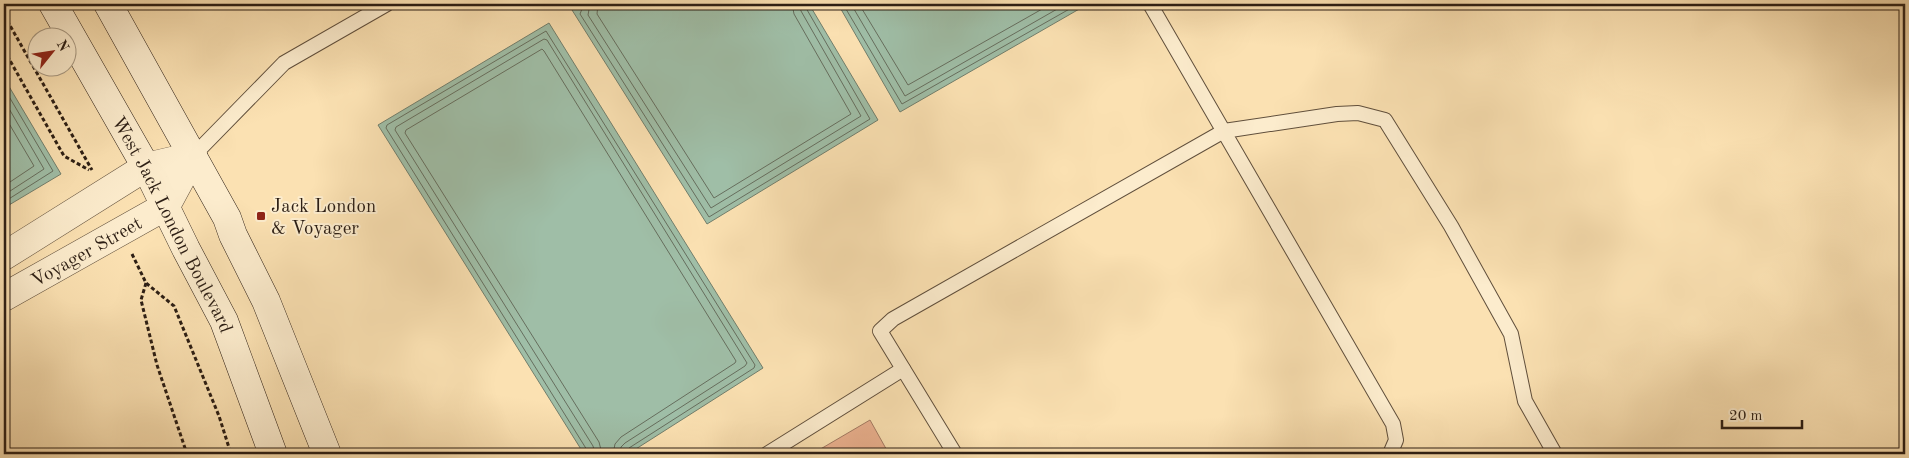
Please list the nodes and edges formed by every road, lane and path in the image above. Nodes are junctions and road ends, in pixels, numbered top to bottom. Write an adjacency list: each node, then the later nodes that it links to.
1 (53, 4): 9 (main road, West Jack London Boulevard)
2 (108, 4): 8 (main road)
3 (387, 4): 8 (lane)
4 (1150, 4): 7 (lane)
5 (4, 15): 6 (path)
6 (4, 50)
7 (1224, 131): 13 (lane); 20 (lane); 21 (lane)
8 (193, 156): 9 (main road, Voyager Street); 10 (main road); 17 (main road)
9 (146, 166): 10 (main road, West Jack London Boulevard); 11 (main road, Voyager Street)
10 (166, 206): 12 (main road, Voyager Street); 16 (main road, West Jack London Boulevard)
11 (4, 256)
12 (4, 297)
13 (903, 369): 18 (lane); 19 (lane)
14 (187, 454): 15 (path)
15 (231, 454)
16 (273, 454)
17 (327, 454)
18 (767, 454)
19 (955, 454)
20 (1390, 454)
21 (1555, 454)

